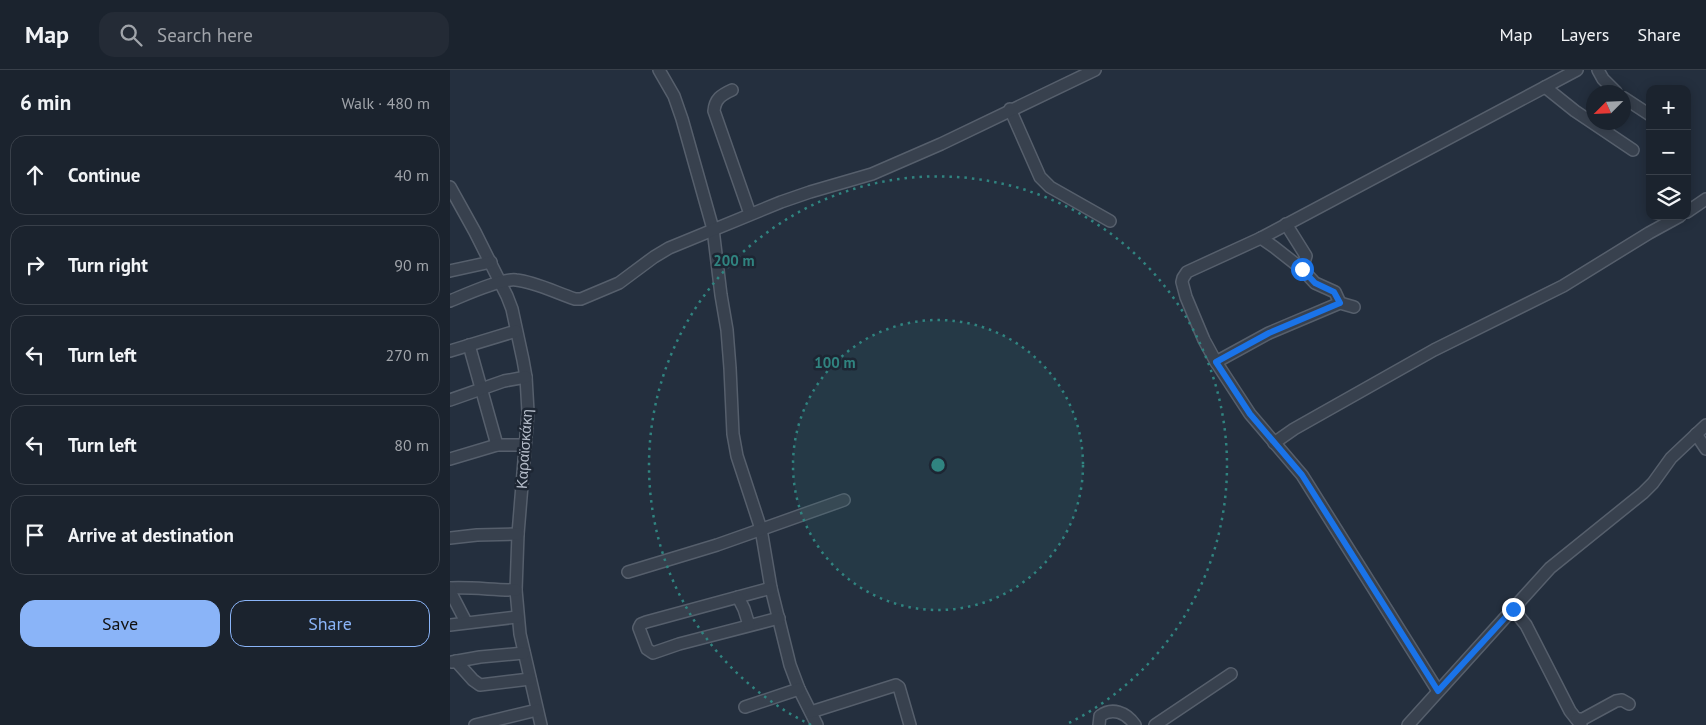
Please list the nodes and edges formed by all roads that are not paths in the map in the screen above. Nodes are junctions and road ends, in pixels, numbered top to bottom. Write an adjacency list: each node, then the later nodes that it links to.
1 (659, 70): 19 (street)
2 (1095, 70): 9 (street)
3 (1577, 70): 6 (street)
4 (1598, 70): 5 (street)
5 (1609, 85)
6 (1545, 87): 11 (street); 18 (street)
7 (732, 90): 15 (street)
8 (1631, 103): 10 (street)
9 (1010, 109): 15 (street); 17 (street)
10 (1646, 113)
11 (1633, 150)
12 (450, 186): 21 (street, Καραϊσκάκη)
13 (1706, 199): 14 (street)
14 (1691, 209)
15 (750, 214): 19 (street)
16 (1673, 220): 37 (street)
17 (1110, 221)
18 (1286, 224): 20 (street); 22 (street)
19 (714, 229): 24 (street); 43 (street)
20 (1261, 238): 22 (street); 31 (street)
21 (490, 262): 23 (street); 24 (street, Καραϊσκάκη)
22 (1302, 269): 26 (street)
23 (450, 271)
24 (500, 283): 25 (street); 28 (street, Καραϊσκάκη)
25 (450, 300)
26 (1340, 303): 27 (street); 31 (street)
27 (1354, 307)
28 (516, 331): 29 (street); 32 (street, Καραϊσκάκη)
29 (469, 345): 30 (street); 33 (street)
30 (450, 351)
31 (1216, 362): 37 (street)
32 (526, 377): 33 (street); 39 (street, Καραϊσκάκη)
33 (482, 388): 34 (street); 38 (street)
34 (450, 400)
35 (1706, 425): 36 (street)
36 (1696, 434): 40 (street); 51 (street)
37 (1274, 443): 62 (street)
38 (497, 445): 39 (street); 41 (street)
39 (524, 445): 44 (street, Καραϊσκάκη)
40 (1706, 449)
41 (450, 459)
42 (844, 500): 43 (street)
43 (761, 529): 46 (street); 48 (street)
44 (518, 534): 45 (street); 49 (street, Καραϊσκάκη)
45 (450, 538)
46 (628, 572)
47 (450, 588): 49 (street); 54 (street)
48 (771, 588): 50 (street); 53 (street)
49 (516, 590): 52 (street, Καραϊσκάκη)
50 (738, 597): 56 (street); 56 (street)
51 (1513, 609): 62 (street); 67 (street)
52 (518, 617): 54 (street); 57 (street, Καραϊσκάκη)
53 (779, 618): 56 (street); 61 (street)
54 (466, 622): 55 (street)
55 (450, 625)
56 (748, 625)
57 (524, 653): 58 (street); 60 (street, Καραϊσκάκη)
58 (453, 662): 60 (street)
59 (1231, 674): 74 (street)
60 (530, 679): 65 (street, Καραϊσκάκη)
61 (799, 689): 64 (street); 66 (street)
62 (1438, 691): 75 (street)
63 (1629, 704): 67 (street)
64 (744, 707)
65 (537, 710): 69 (street); 70 (street, Καραϊσκάκη)
66 (811, 712): 71 (street); 72 (street)
67 (1579, 722)
68 (1134, 723): 73 (street); 74 (street)
69 (475, 725)
70 (541, 725)
71 (818, 725)
72 (910, 725)
73 (1099, 725)
74 (1155, 725)
75 (1408, 725)

